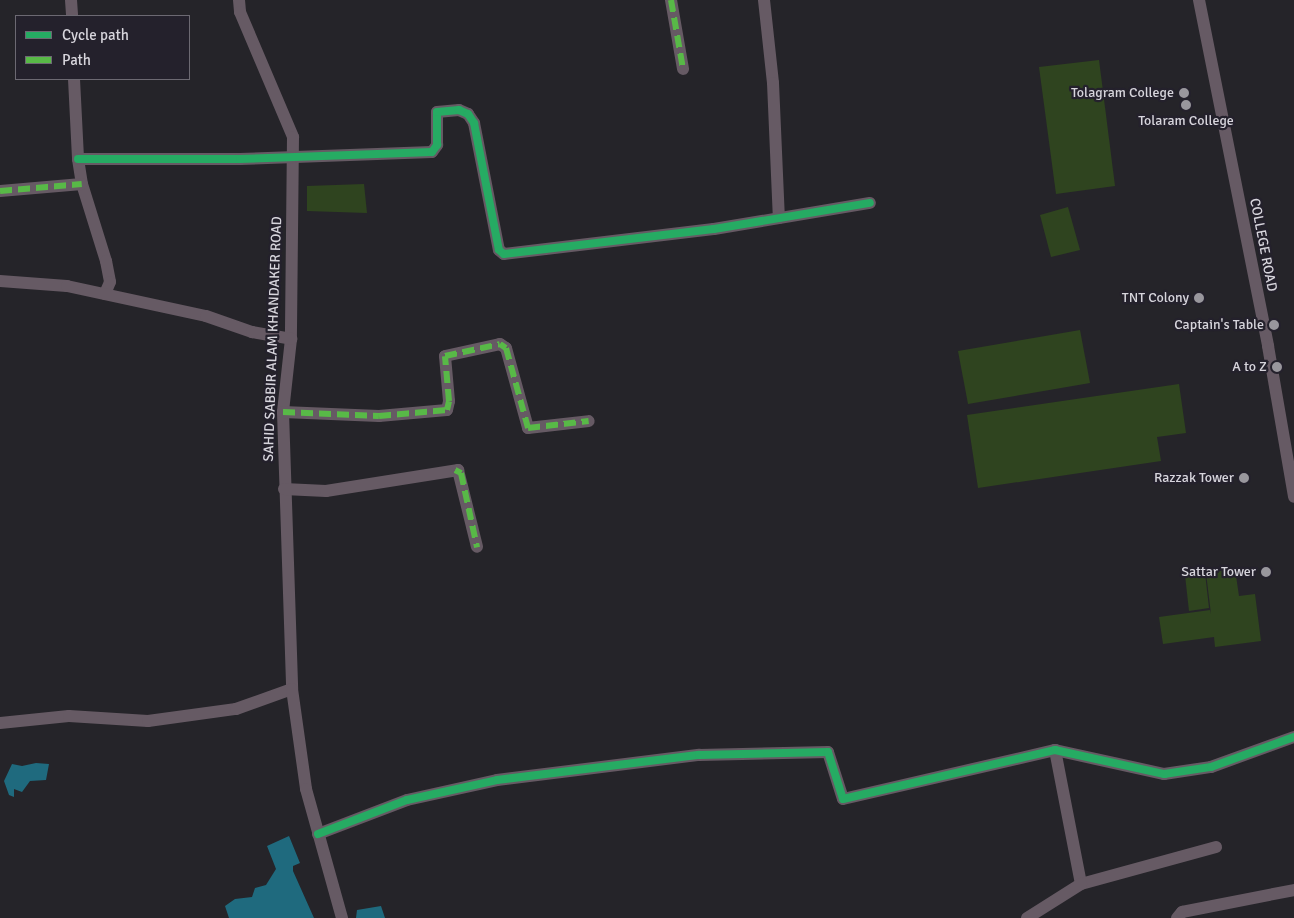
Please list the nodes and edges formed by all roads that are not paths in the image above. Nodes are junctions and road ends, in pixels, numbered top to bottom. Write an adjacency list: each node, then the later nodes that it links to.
1 (71, 0): 6 (street)
2 (239, 0): 9 (street, SAHID SABBIR ALAM KHANDAKER ROAD)
3 (671, 0): 7 (street)
4 (764, 0): 14 (street)
5 (1199, 0): 21 (street, COLLEGE ROAD)
6 (72, 15)
7 (684, 69)
8 (74, 80): 10 (street)
9 (294, 157): 10 (street); 14 (street); 17 (street, SAHID SABBIR ALAM KHANDAKER ROAD)
10 (78, 159): 11 (street)
11 (82, 184): 12 (street); 16 (street)
12 (0, 191)
13 (870, 203): 14 (street)
14 (779, 218)
15 (0, 281): 16 (street)
16 (105, 294): 17 (street)
17 (290, 338): 18 (street, SAHID SABBIR ALAM KHANDAKER ROAD)
18 (283, 412): 19 (street); 20 (street, SAHID SABBIR ALAM KHANDAKER ROAD)
19 (589, 421)
20 (284, 489): 22 (street); 23 (street, SAHID SABBIR ALAM KHANDAKER ROAD)
21 (1294, 497)
22 (477, 547)
23 (292, 689): 24 (street); 27 (street, SAHID SABBIR ALAM KHANDAKER ROAD)
24 (0, 723)
25 (1294, 737): 26 (street)
26 (1054, 750): 27 (street); 29 (street)
27 (318, 834): 31 (street, SAHID SABBIR ALAM KHANDAKER ROAD)
28 (1216, 847): 29 (street)
29 (1080, 884): 32 (street)
30 (1294, 890): 33 (street)
31 (342, 918)
32 (1027, 918)
33 (1177, 918)

